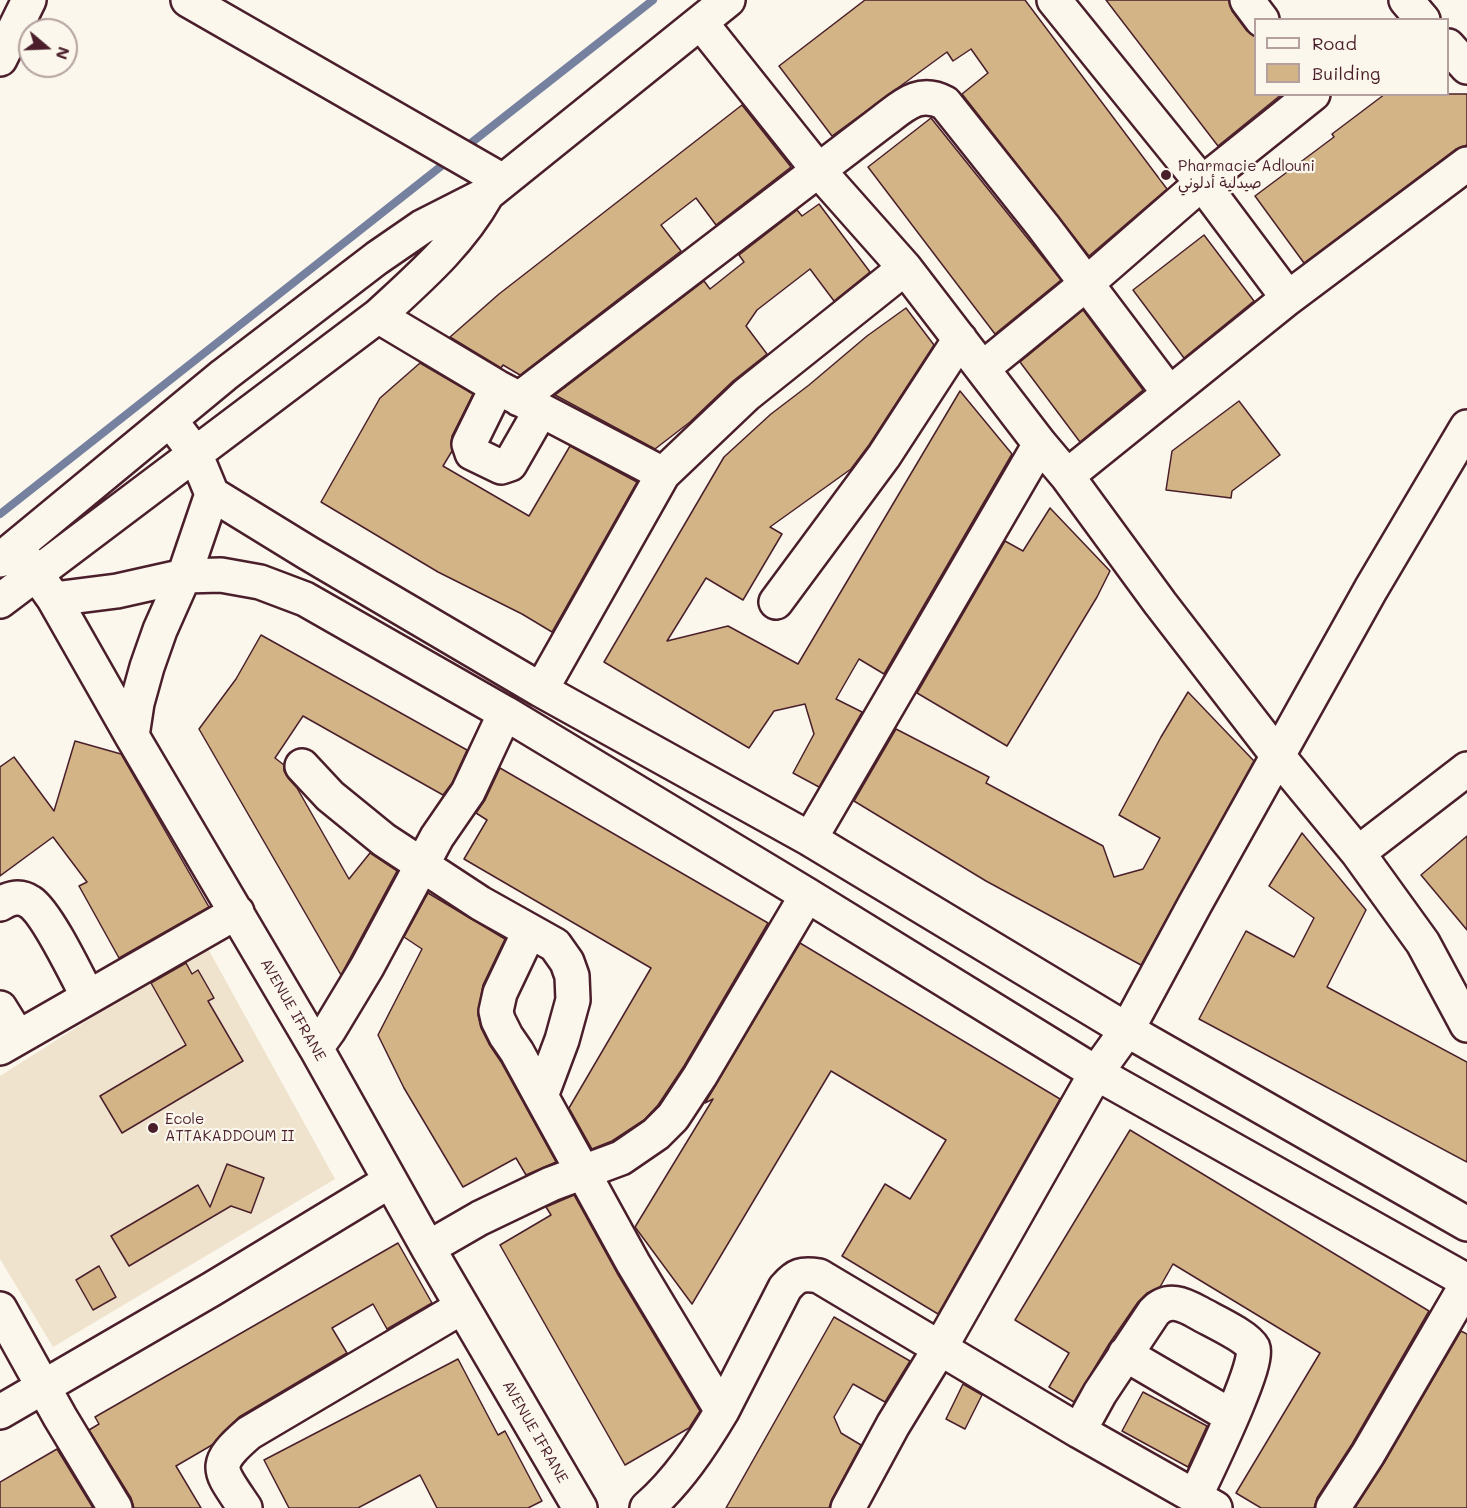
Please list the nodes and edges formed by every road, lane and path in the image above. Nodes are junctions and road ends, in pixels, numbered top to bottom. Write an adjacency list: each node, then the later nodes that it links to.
1 (29, 0): 9 (street)
2 (188, 0): 15 (street)
3 (728, 0): 7 (street)
4 (1054, 0): 14 (street)
5 (1247, 0): 6 (street)
6 (1260, 18)
7 (702, 23): 13 (street); 15 (street)
8 (1449, 47): 10 (street)
9 (0, 59)
10 (1467, 67)
11 (1311, 96): 14 (street)
12 (1467, 164): 18 (street)
13 (819, 171): 16 (street); 17 (street); 23 (street)
14 (1202, 183): 17 (street); 18 (street)
15 (495, 188): 19 (street); 24 (street)
16 (905, 268): 20 (street); 28 (street)
17 (1086, 284): 21 (street); 22 (street)
18 (1288, 298): 22 (street)
19 (378, 316): 23 (street); 27 (street)
20 (960, 339): 21 (street); 35 (street)
21 (983, 368): 26 (street)
22 (1169, 393): 29 (street)
23 (519, 399): 28 (street)
24 (170, 420): 27 (street); 31 (street)
25 (1467, 427): 39 (street)
26 (1041, 444): 29 (street); 42 (street)
27 (195, 453): 30 (street); 33 (street)
28 (663, 474): 36 (street)
29 (1067, 476): 39 (street)
30 (212, 494): 32 (street); 36 (street)
31 (8, 554): 33 (street, AVENUE IFRANE)
32 (184, 576): 33 (street); 37 (street); 38 (street)
33 (45, 586): 34 (street); 38 (street, AVENUE IFRANE)
34 (0, 600)
35 (776, 602)
36 (541, 690): 42 (street)
37 (505, 713): 44 (street); 45 (street)
38 (132, 736): 47 (street, AVENUE IFRANE)
39 (1278, 756): 43 (street); 52 (street)
40 (302, 766): 44 (street)
41 (1467, 769): 43 (street)
42 (810, 839): 52 (street)
43 (1358, 853): 51 (street)
44 (422, 866): 48 (street); 54 (street)
45 (807, 895): 55 (street); 57 (street)
46 (0, 904): 49 (street)
47 (237, 912): 49 (street); 54 (street, AVENUE IFRANE)
48 (530, 932): 56 (street); 56 (street)
49 (88, 997): 53 (street)
50 (0, 1008): 53 (street)
51 (1467, 1025)
52 (1127, 1030): 55 (street); 59 (street)
53 (9, 1042)
54 (316, 1048): 58 (street, AVENUE IFRANE)
55 (1096, 1073): 61 (street); 64 (street)
56 (541, 1096): 57 (street)
57 (584, 1173): 60 (street); 67 (street)
58 (390, 1181): 60 (street, AVENUE IFRANE); 66 (street)
59 (1467, 1224)
60 (428, 1248): 62 (street, AVENUE IFRANE)
61 (1467, 1283): 77 (street)
62 (462, 1307): 72 (street, AVENUE IFRANE); 74 (street)
63 (0, 1310): 66 (street)
64 (940, 1348): 67 (street); 70 (street); 76 (street)
65 (1125, 1354): 69 (street); 69 (street); 70 (street)
66 (44, 1388): 68 (street); 73 (street)
67 (722, 1411): 75 (street)
68 (0, 1412)
69 (1231, 1416): 71 (street)
70 (1079, 1431): 71 (street)
71 (1205, 1502)
72 (576, 1507)
73 (115, 1508)
74 (244, 1508)
75 (647, 1508)
76 (848, 1508)
77 (1333, 1508)

